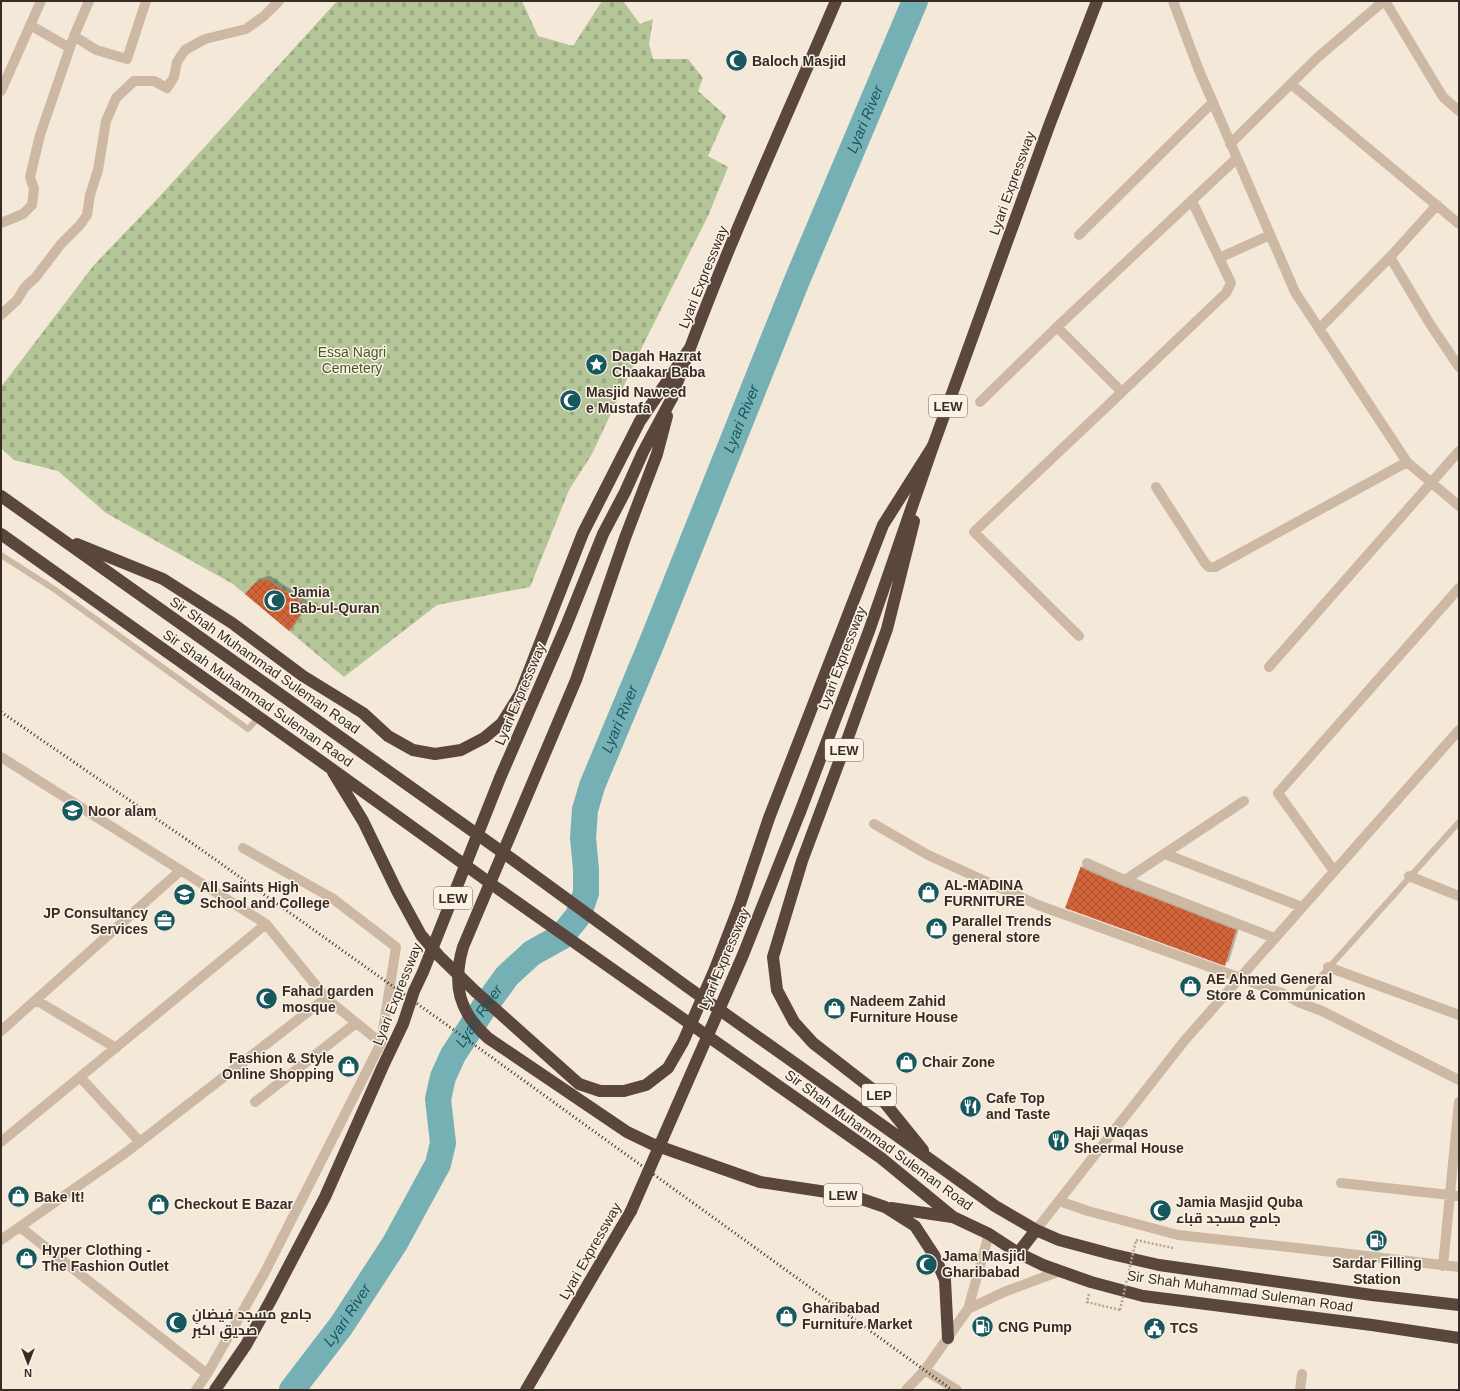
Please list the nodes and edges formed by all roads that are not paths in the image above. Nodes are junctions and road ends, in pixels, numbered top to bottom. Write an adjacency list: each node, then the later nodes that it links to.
1 (41, 1): 9 (street)
2 (90, 1): 10 (street)
3 (146, 1): 10 (street)
4 (279, 1): 26 (street)
5 (836, 1): 29 (highway, Lyari Expressway / LEW)
6 (1097, 1): 34 (highway, Lyari Expressway / LEW)
7 (1173, 1): 14 (street)
8 (1385, 1): 12 (street); 15 (street)
9 (30, 25): 11 (street); 13 (street)
10 (74, 36): 11 (street)
11 (70, 48): 20 (street)
12 (1291, 84): 16 (street); 19 (street)
13 (1, 91)
14 (1213, 102): 16 (street); 22 (street)
15 (1459, 111)
16 (1230, 144): 17 (street)
17 (1237, 158): 18 (street); 23 (street)
18 (1192, 201): 25 (street); 27 (street)
19 (1437, 205): 21 (street); 24 (street)
20 (1, 224)
21 (1459, 224)
22 (1080, 235)
23 (1270, 235): 25 (street); 28 (street)
24 (1390, 257): 28 (street); 30 (street)
25 (1219, 258): 31 (street)
26 (3, 309)
27 (1057, 327): 31 (street); 33 (street)
28 (1319, 329): 36 (street)
29 (690, 348): 32 (highway, Lyari Expressway / LEW); 42 (highway, LEW)
30 (1459, 366)
31 (1122, 392): 45 (street)
32 (672, 398): 87 (highway, LEW, bridge); 105 (highway, Lyari Expressway / LEW, bridge)
33 (980, 402)
34 (933, 446): 50 (highway, LEW, bridge); 75 (highway, LEW); 106 (highway, Lyari Expressway / LEW, bridge)
35 (1459, 451): 37 (street)
36 (1407, 462): 37 (street); 38 (street)
37 (1431, 483): 40 (street); 46 (street)
38 (1156, 487)
39 (1, 496): 42 (highway, Sir Shah Muhammad Suleman Road)
40 (1459, 506)
41 (1, 534): 47 (highway, Sir Shah Muhammad Suleman Raod)
42 (57, 536): 83 (highway, Sir Shah Muhammad Suleman Road)
43 (1, 554): 47 (lane)
44 (1459, 588): 58 (street)
45 (1079, 636)
46 (1269, 667)
47 (259, 716): 50 (highway, Sir Shah Muhammad Suleman Raod)
48 (1459, 730): 58 (street)
49 (1, 757): 57 (street)
50 (329, 767): 70 (highway, Sir Shah Muhammad Suleman Raod)
51 (1244, 801): 55 (street)
52 (1459, 822): 59 (lane)
53 (874, 824): 66 (street)
54 (243, 848): 74 (street)
55 (1165, 854): 60 (street); 62 (street)
56 (1087, 863): 60 (street)
57 (181, 870): 63 (street); 68 (street)
58 (1334, 871): 62 (street)
59 (1409, 876): 61 (street); 65 (lane)
60 (1125, 880): 64 (street)
61 (1459, 896)
62 (1302, 907): 64 (street)
63 (266, 924): 67 (street); 76 (street)
64 (1274, 938): 66 (street)
65 (1328, 967): 69 (lane); 71 (street)
66 (1240, 978): 69 (street); 86 (street)
67 (326, 998): 72 (street); 82 (street)
68 (36, 1000): 73 (street); 76 (street)
69 (1298, 1002): 78 (street)
70 (670, 1008): 88 (highway, Sir Shah Muhammad Suleman Road)
71 (1459, 1015)
72 (356, 1022): 74 (street); 79 (street)
73 (1, 1031)
74 (381, 1043): 102 (street)
75 (813, 1043): 83 (highway, LEP)
76 (116, 1048): 77 (street)
77 (80, 1077): 81 (street); 82 (street)
78 (1459, 1080)
79 (255, 1102)
80 (1459, 1102): 85 (street)
81 (3, 1138)
82 (140, 1142): 89 (street)
83 (932, 1161): 90 (highway, Sir Shah Muhammad Suleman Road)
84 (1340, 1183): 85 (street)
85 (1454, 1195): 94 (street)
86 (1059, 1201): 90 (street); 94 (street)
87 (885, 1207): 88 (highway); 99 (highway, LEW)
88 (953, 1217): 91 (highway, Sir Shah Muhammad Suleman Road)
89 (20, 1227): 92 (street); 102 (street)
90 (1036, 1230): 93 (highway); 97 (highway, Sir Shah Muhammad Suleman Road)
91 (989, 1234): 93 (highway, Sir Shah Muhammad Suleman Road); 98 (street)
92 (1, 1240)
93 (1018, 1253): 96 (highway, Sir Shah Muhammad Suleman Road)
94 (1443, 1266): 95 (street)
95 (1459, 1267)
96 (1060, 1271): 98 (street); 100 (highway, Sir Shah Muhammad Suleman Road)
97 (1459, 1305)
98 (968, 1309): 99 (street)
99 (948, 1338): 101 (street)
100 (1459, 1338)
101 (925, 1370): 107 (street); 108 (street)
102 (207, 1374): 104 (street)
103 (1302, 1374): 109 (street)
104 (196, 1390)
105 (215, 1390)
106 (526, 1390)
107 (906, 1390)
108 (956, 1390)
109 (1300, 1390)

